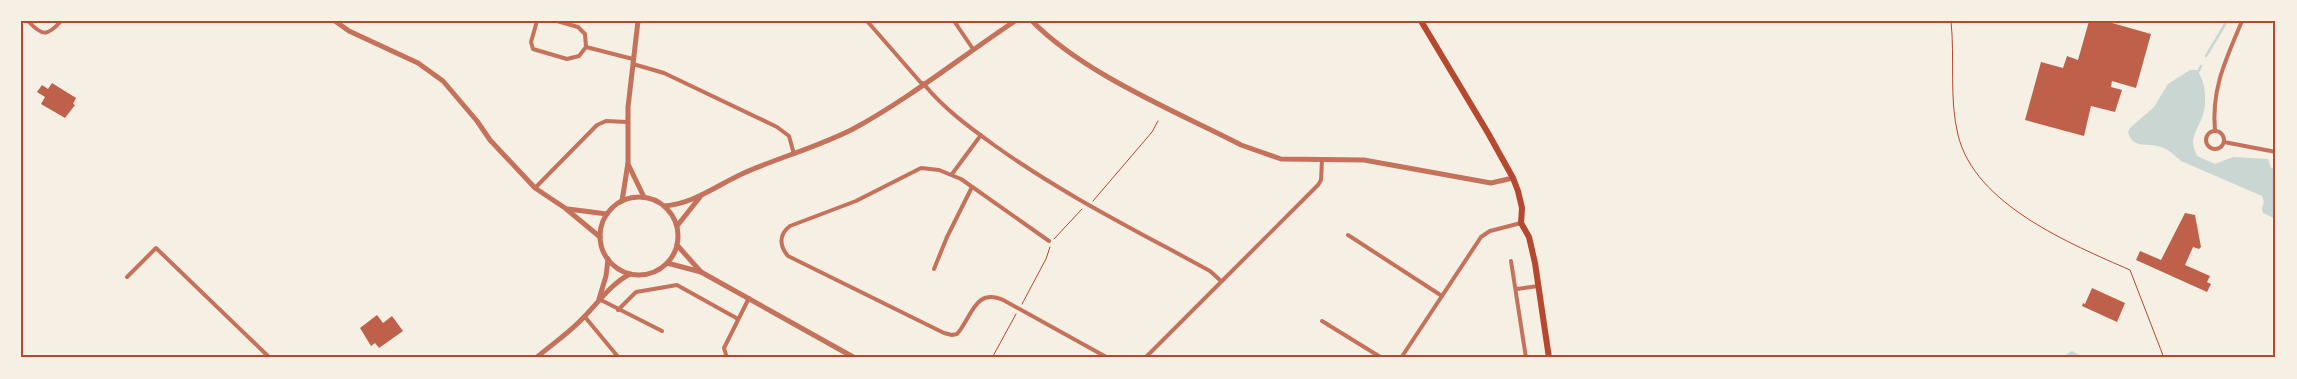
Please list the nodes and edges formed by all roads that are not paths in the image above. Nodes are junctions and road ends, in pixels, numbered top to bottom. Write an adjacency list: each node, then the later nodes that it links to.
1 (28, 21): 2 (street)
2 (62, 21)
3 (335, 21): 28 (street)
4 (537, 21): 13 (street)
5 (557, 21): 13 (street)
6 (638, 21): 15 (street)
7 (866, 21): 16 (street)
8 (954, 21): 14 (street)
9 (1015, 21): 14 (street)
10 (1032, 21): 23 (street)
11 (1421, 21): 26 (main road)
12 (2242, 21): 18 (street)
13 (586, 47): 15 (street)
14 (973, 49): 16 (street)
15 (633, 61): 17 (street); 22 (street)
16 (922, 84): 19 (street); 22 (street)
17 (627, 122): 24 (street); 28 (street)
18 (2215, 131): 20 (street); 20 (street)
19 (981, 136): 25 (street); 48 (street)
20 (2224, 142): 21 (street)
21 (2276, 152)
22 (794, 154): 29 (street)
23 (1322, 160): 26 (street); 48 (street)
24 (628, 164): 30 (street); 31 (street)
25 (952, 174): 27 (street); 66 (street)
26 (1513, 178): 35 (main road)
27 (972, 187): 39 (street); 44 (street)
28 (535, 188): 33 (street)
29 (701, 197): 32 (street); 36 (street)
30 (644, 198): 31 (street); 32 (street)
31 (622, 201): 34 (street)
32 (664, 206): 36 (street)
33 (565, 208): 34 (street); 38 (street)
34 (607, 214): 38 (street)
35 (1522, 223): 49 (main road); 51 (street)
36 (677, 226): 40 (street)
37 (1348, 235): 51 (street)
38 (600, 237): 41 (street)
39 (1051, 242)
40 (677, 245): 43 (street); 45 (street)
41 (608, 259): 46 (street); 53 (street)
42 (1511, 261): 50 (street)
43 (667, 263): 45 (street); 46 (street)
44 (934, 269)
45 (701, 272): 52 (street)
46 (630, 274): 53 (street)
47 (127, 276): 59 (street)
48 (1221, 281): 67 (street)
49 (1538, 286): 50 (street); 71 (main road)
50 (1517, 289): 70 (street)
51 (1442, 296): 69 (street)
52 (749, 298): 56 (street); 65 (street)
53 (598, 299): 54 (street); 55 (street)
54 (618, 310): 56 (street); 58 (street)
55 (585, 317): 62 (street); 63 (street)
56 (738, 319): 64 (street)
57 (1322, 321): 68 (street)
58 (662, 332)
59 (266, 354): 60 (street); 61 (street)
60 (262, 358)
61 (270, 358)
62 (536, 358)
63 (619, 358)
64 (727, 358)
65 (855, 358)
66 (1108, 358)
67 (1145, 358)
68 (1382, 358)
69 (1401, 358)
70 (1526, 358)
71 (1549, 358)

